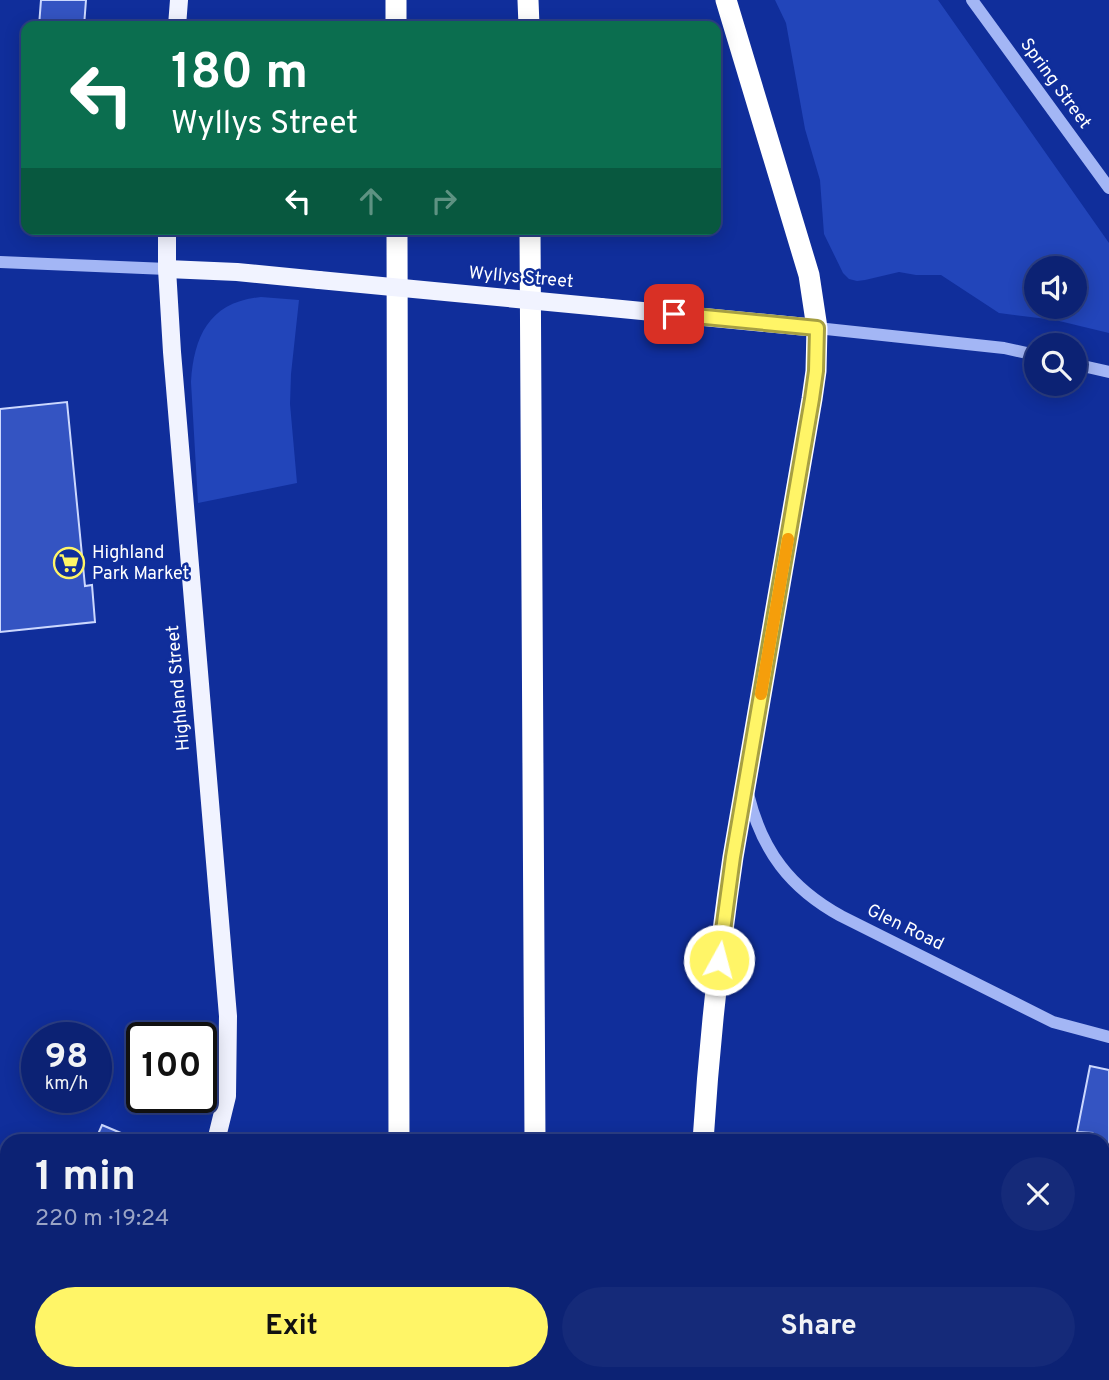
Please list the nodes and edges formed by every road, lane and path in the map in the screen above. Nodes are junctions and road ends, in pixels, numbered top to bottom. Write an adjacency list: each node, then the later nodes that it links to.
1 (179, 0): 6 (main road)
2 (396, 0): 7 (highway)
3 (528, 0): 8 (highway)
4 (726, 0): 15 (highway)
5 (972, 0): 9 (street, Spring Street)
6 (177, 21)
7 (396, 21)
8 (529, 21)
9 (1109, 188)
10 (167, 235): 14 (main road, Highland Street)
11 (397, 235): 22 (highway)
12 (530, 235): 23 (highway)
13 (0, 262): 14 (street, Wyllys Street)
14 (167, 269): 15 (main road, Wyllys Street, bridge); 21 (main road, Highland Street)
15 (817, 328): 16 (street, Wyllys Street); 19 (highway)
16 (1024, 352)
17 (1087, 367): 18 (street)
18 (1109, 372)
19 (746, 783): 20 (street, Glen Road); 24 (highway)
20 (1109, 1038)
21 (218, 1134)
22 (399, 1134)
23 (535, 1134)
24 (703, 1134)

